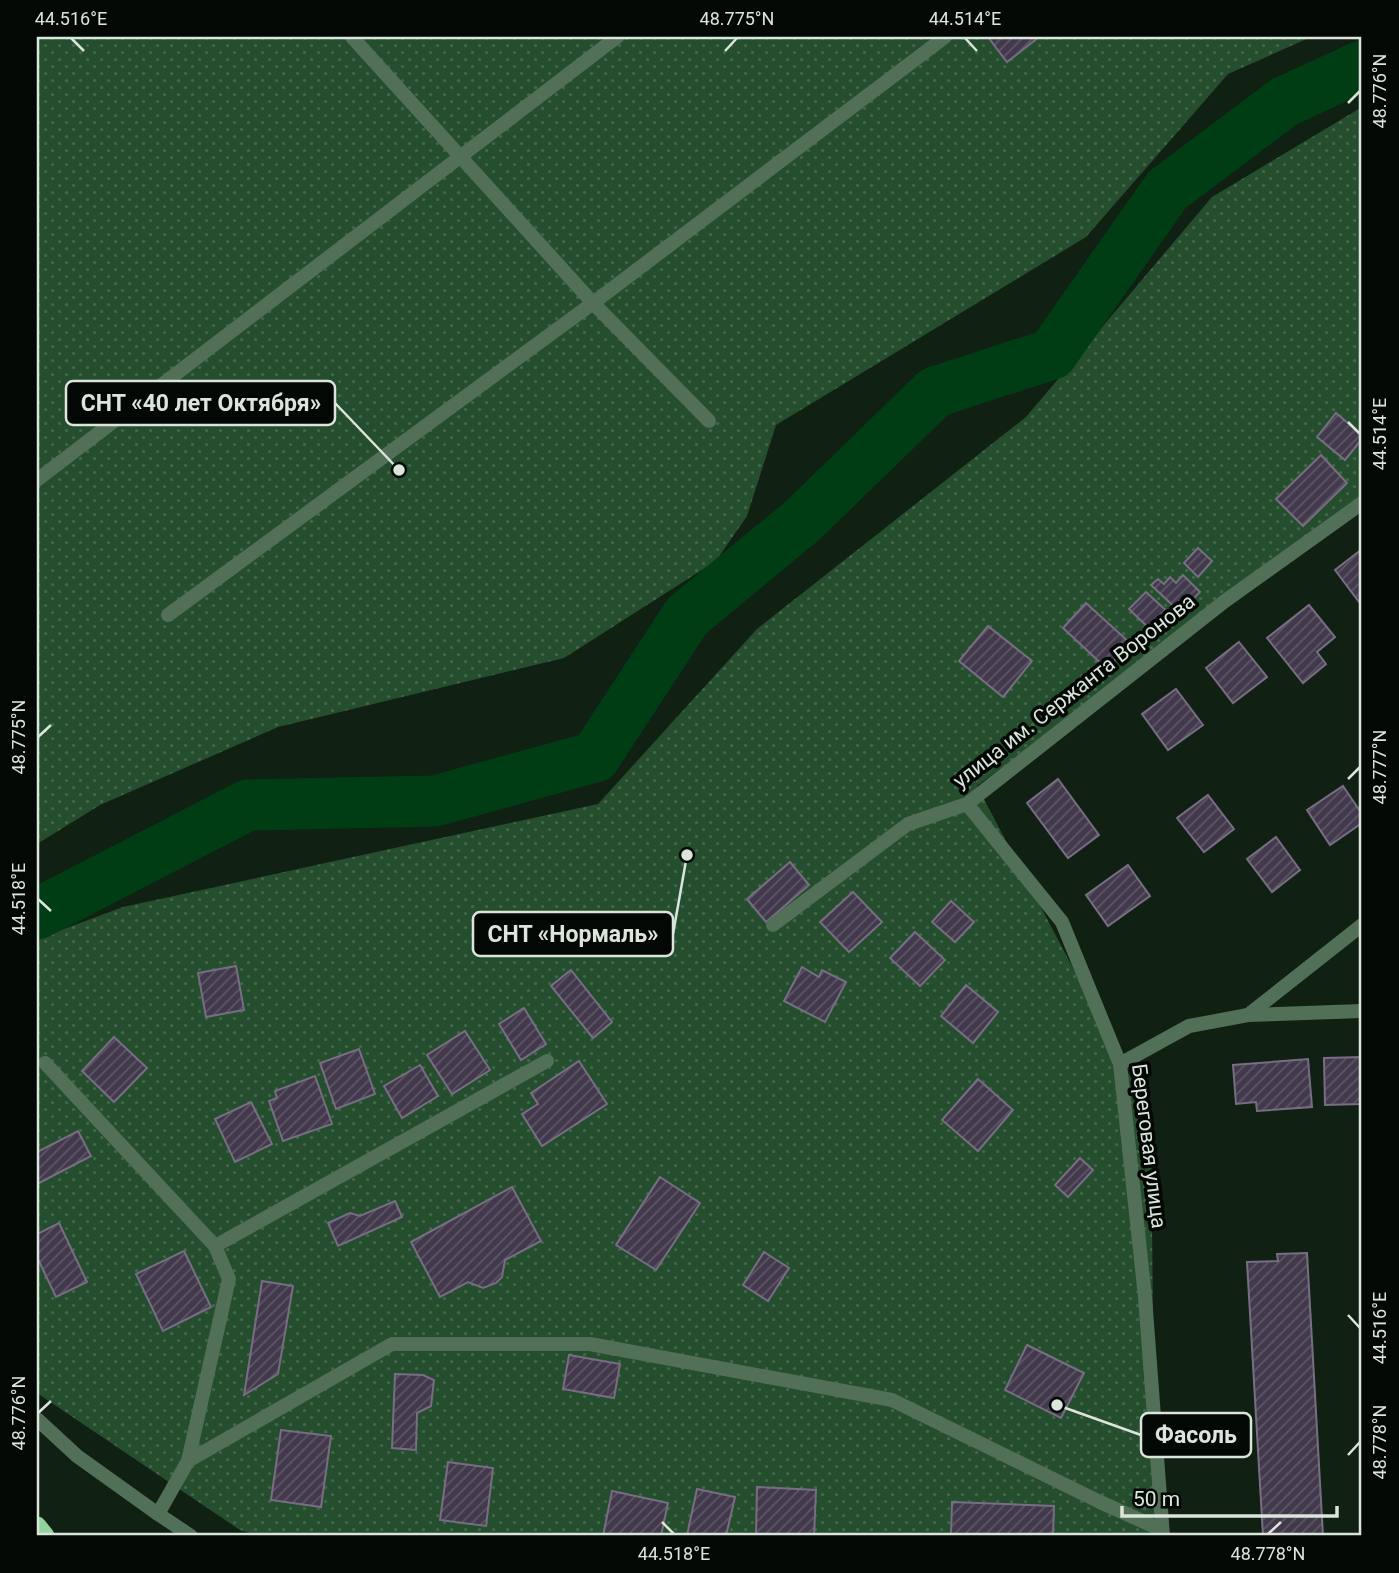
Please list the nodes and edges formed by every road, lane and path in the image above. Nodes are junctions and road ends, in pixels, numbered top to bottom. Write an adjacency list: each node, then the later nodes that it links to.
1 (352, 37): 4 (street)
2 (617, 37): 4 (street)
3 (945, 37): 5 (street)
4 (461, 158): 5 (street); 7 (street)
5 (593, 303): 6 (street); 9 (street)
6 (709, 421)
7 (37, 480)
8 (1362, 503): 10 (street, улица им. Сержанта Воронова)
9 (168, 615)
10 (967, 804): 11 (street, улица им. Сержанта Воронова); 17 (street, Береговая улица)
11 (774, 925)
12 (1362, 925): 14 (street)
13 (1362, 1011): 14 (street)
14 (1248, 1014): 17 (street)
15 (547, 1061): 18 (street)
16 (45, 1063): 18 (street)
17 (1120, 1064): 23 (street, Береговая улица)
18 (215, 1246): 20 (street)
19 (37, 1419): 21 (street)
20 (188, 1461): 21 (street); 23 (street)
21 (158, 1514): 25 (street)
22 (37, 1526): 24 (highway)
23 (1163, 1533)
24 (45, 1536)
25 (191, 1536)

